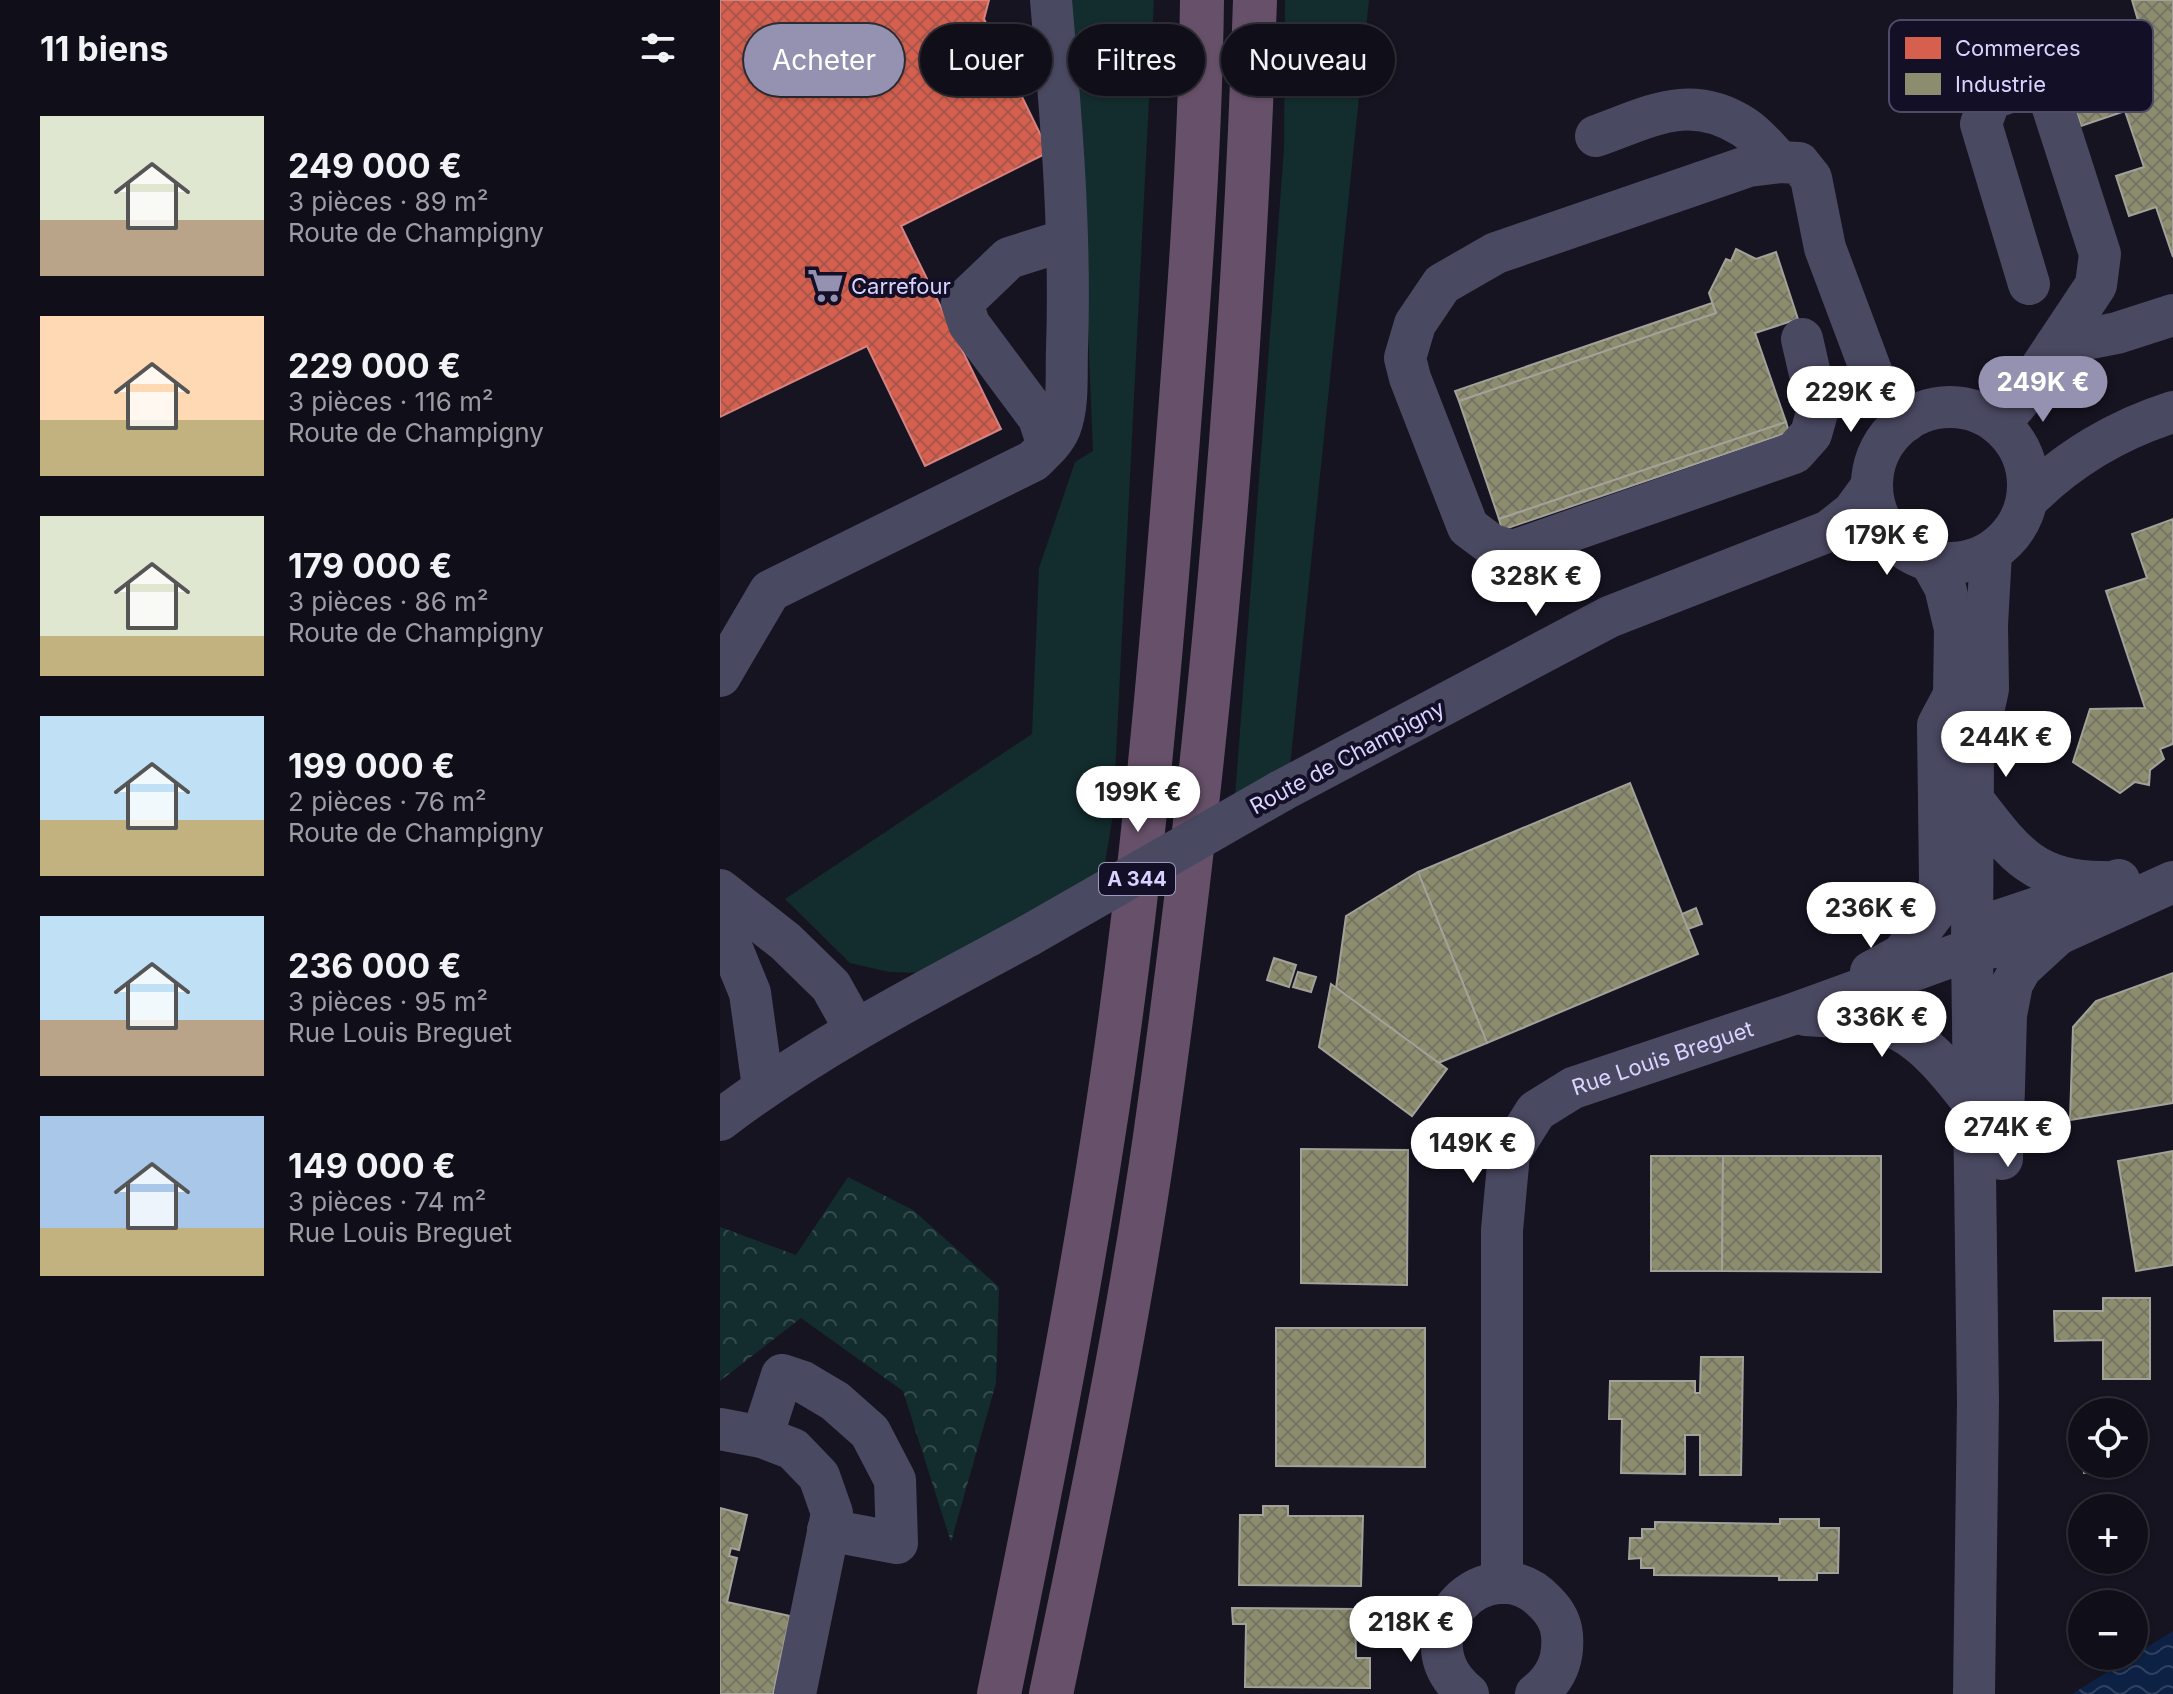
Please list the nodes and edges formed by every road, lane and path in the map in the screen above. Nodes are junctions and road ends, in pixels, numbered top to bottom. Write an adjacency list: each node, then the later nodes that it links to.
1 (1051, 0): 12 (street)
2 (1194, 0): 5 (highway)
3 (1202, 0): 6 (highway, A 344)
4 (1255, 0): 50 (highway, A 344)
5 (1197, 24)
6 (1202, 24)
7 (1199, 96): 49 (highway, A 344)
8 (1985, 112): 13 (street)
9 (2054, 112): 16 (street)
10 (1596, 136): 11 (street)
11 (1780, 162): 15 (street); 18 (street)
12 (1066, 240): 20 (street); 20 (street)
13 (2029, 284)
14 (2173, 315): 16 (street)
15 (1802, 339)
16 (2056, 345): 19 (street)
17 (2163, 415): 19 (street); 22 (street)
18 (1906, 421): 19 (street); 21 (street)
19 (2005, 430): 22 (street)
20 (1048, 446): 27 (street)
21 (1872, 486): 23 (street); 24 (street, Route de Champigny)
22 (2028, 499): 25 (street)
23 (1886, 530): 24 (street, Route de Champigny); 26 (street)
24 (1829, 531): 39 (street, Route de Champigny, bridge)
25 (1991, 552): 26 (street); 29 (street)
26 (1931, 562): 28 (street)
27 (720, 676)
28 (1954, 695): 29 (street); 38 (street)
29 (1973, 758): 30 (street)
30 (1973, 800): 32 (street); 37 (street)
31 (2173, 863): 32 (street)
32 (2114, 882): 37 (street)
33 (2173, 882): 36 (street)
34 (720, 890): 39 (street)
35 (720, 919): 40 (street)
36 (2058, 934): 37 (street); 43 (street)
37 (1972, 949): 38 (street, Rue Louis Breguet); 41 (street)
38 (1793, 1014): 41 (street); 47 (street, Rue Louis Breguet)
39 (855, 1029): 40 (street, Route de Champigny)
40 (763, 1087): 42 (street, Route de Champigny)
41 (1974, 1104): 43 (street)
42 (720, 1120)
43 (1975, 1234): 53 (street)
44 (720, 1429): 45 (street)
45 (762, 1437): 46 (street); 46 (street)
46 (828, 1530): 48 (street)
47 (1502, 1583): 51 (street); 52 (street)
48 (795, 1694)
49 (999, 1694)
50 (1051, 1694)
51 (1468, 1694)
52 (1536, 1694)
53 (1974, 1694)

